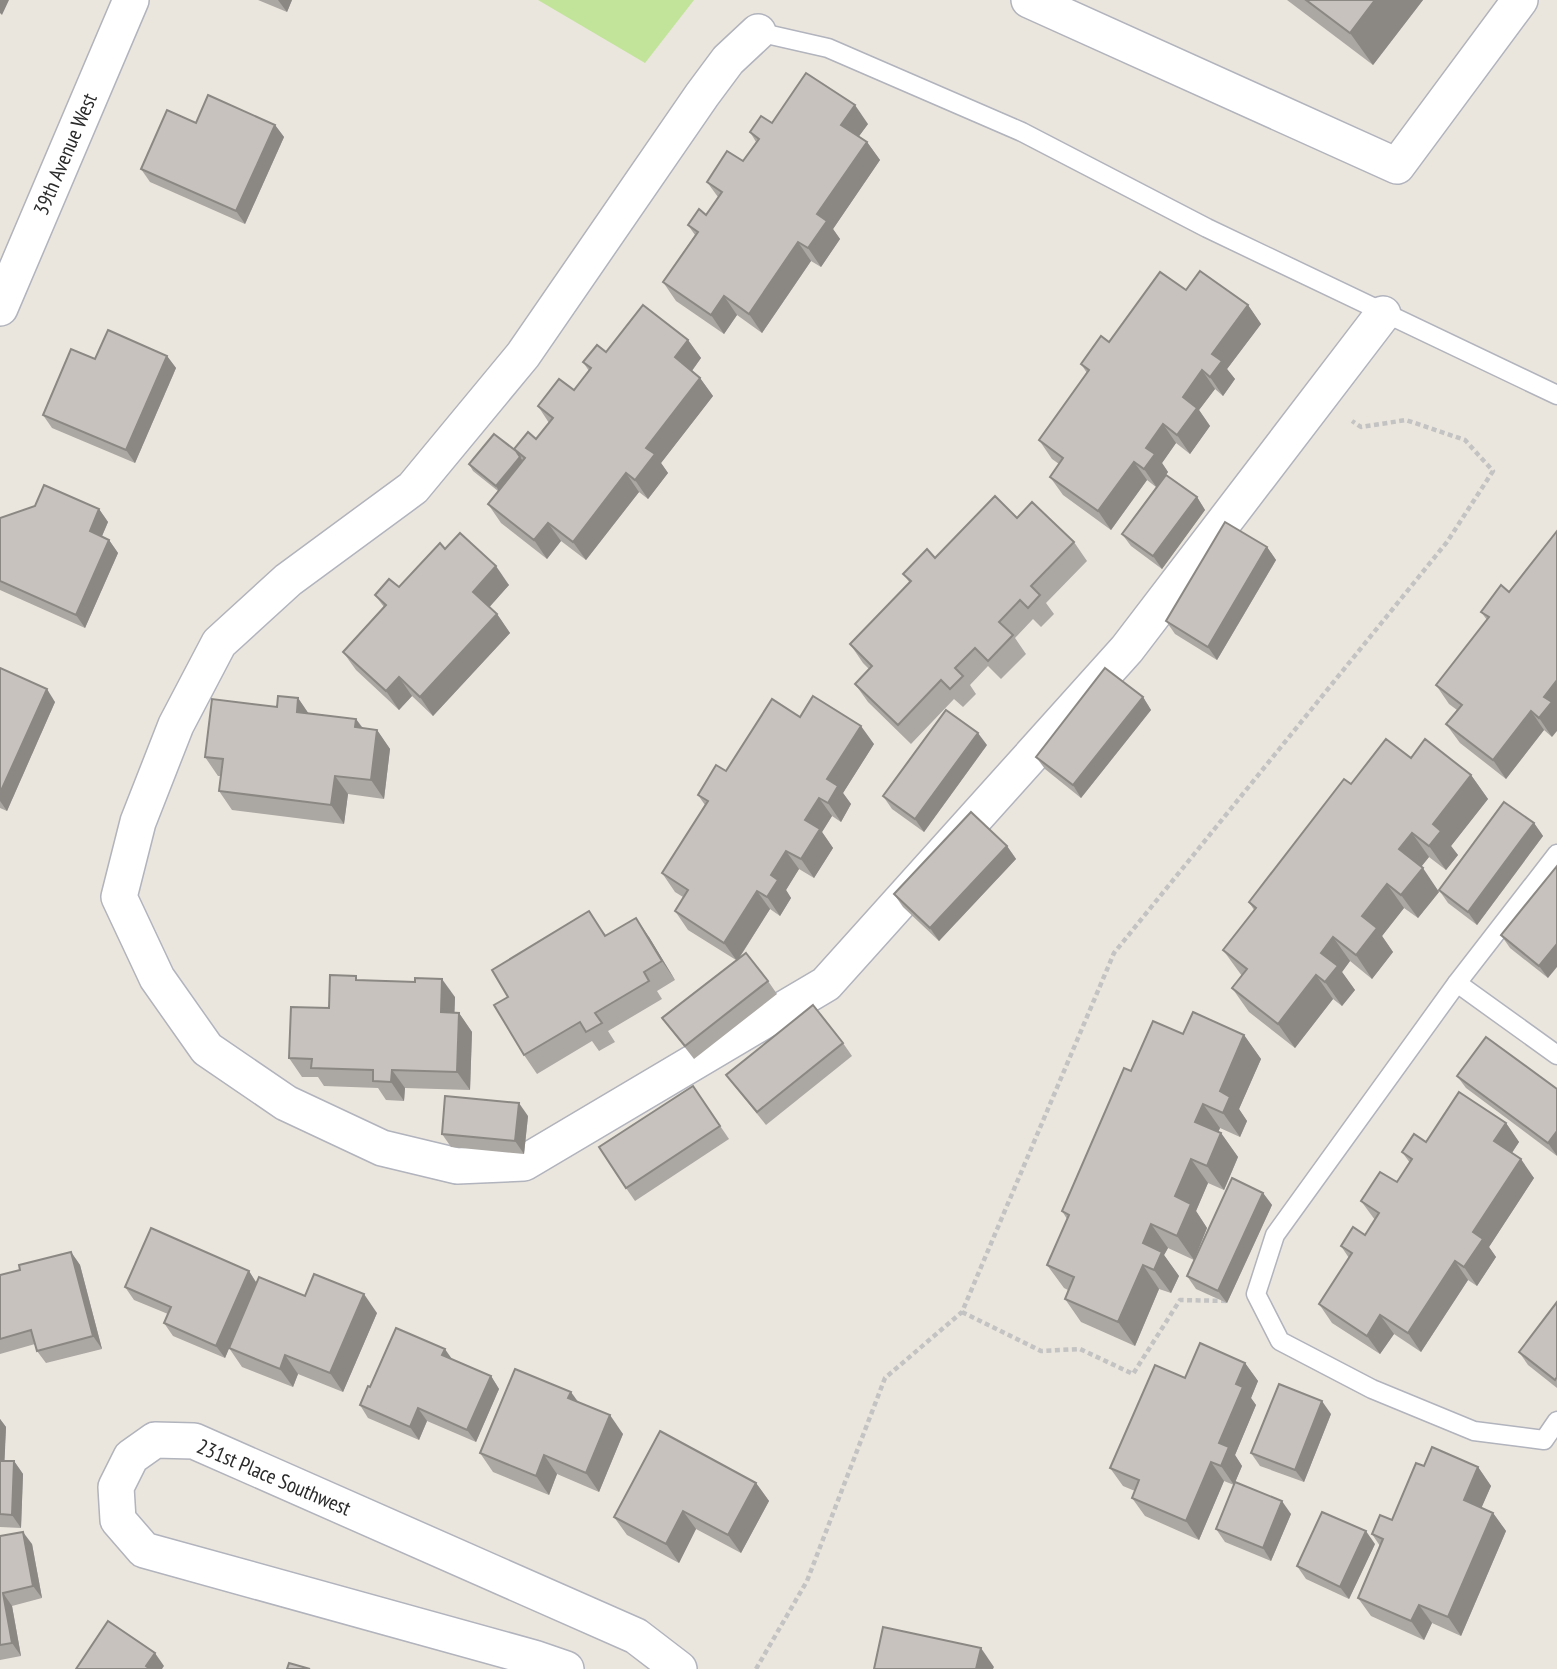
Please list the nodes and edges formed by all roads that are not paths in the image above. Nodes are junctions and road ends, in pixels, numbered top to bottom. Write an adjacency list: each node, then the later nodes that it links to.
1 (131, 0): 5 (street, 39th Avenue West)
2 (1029, 0): 3 (street)
3 (1520, 0)
4 (758, 32): 6 (lane); 6 (street)
5 (0, 307)
6 (1383, 314): 7 (lane)
7 (1557, 395)
8 (1557, 854): 9 (lane)
9 (1457, 984): 10 (lane); 11 (lane)
10 (1557, 1055)
11 (1557, 1421)
12 (566, 1669): 13 (street, 231st Place Southwest)
13 (679, 1669)

